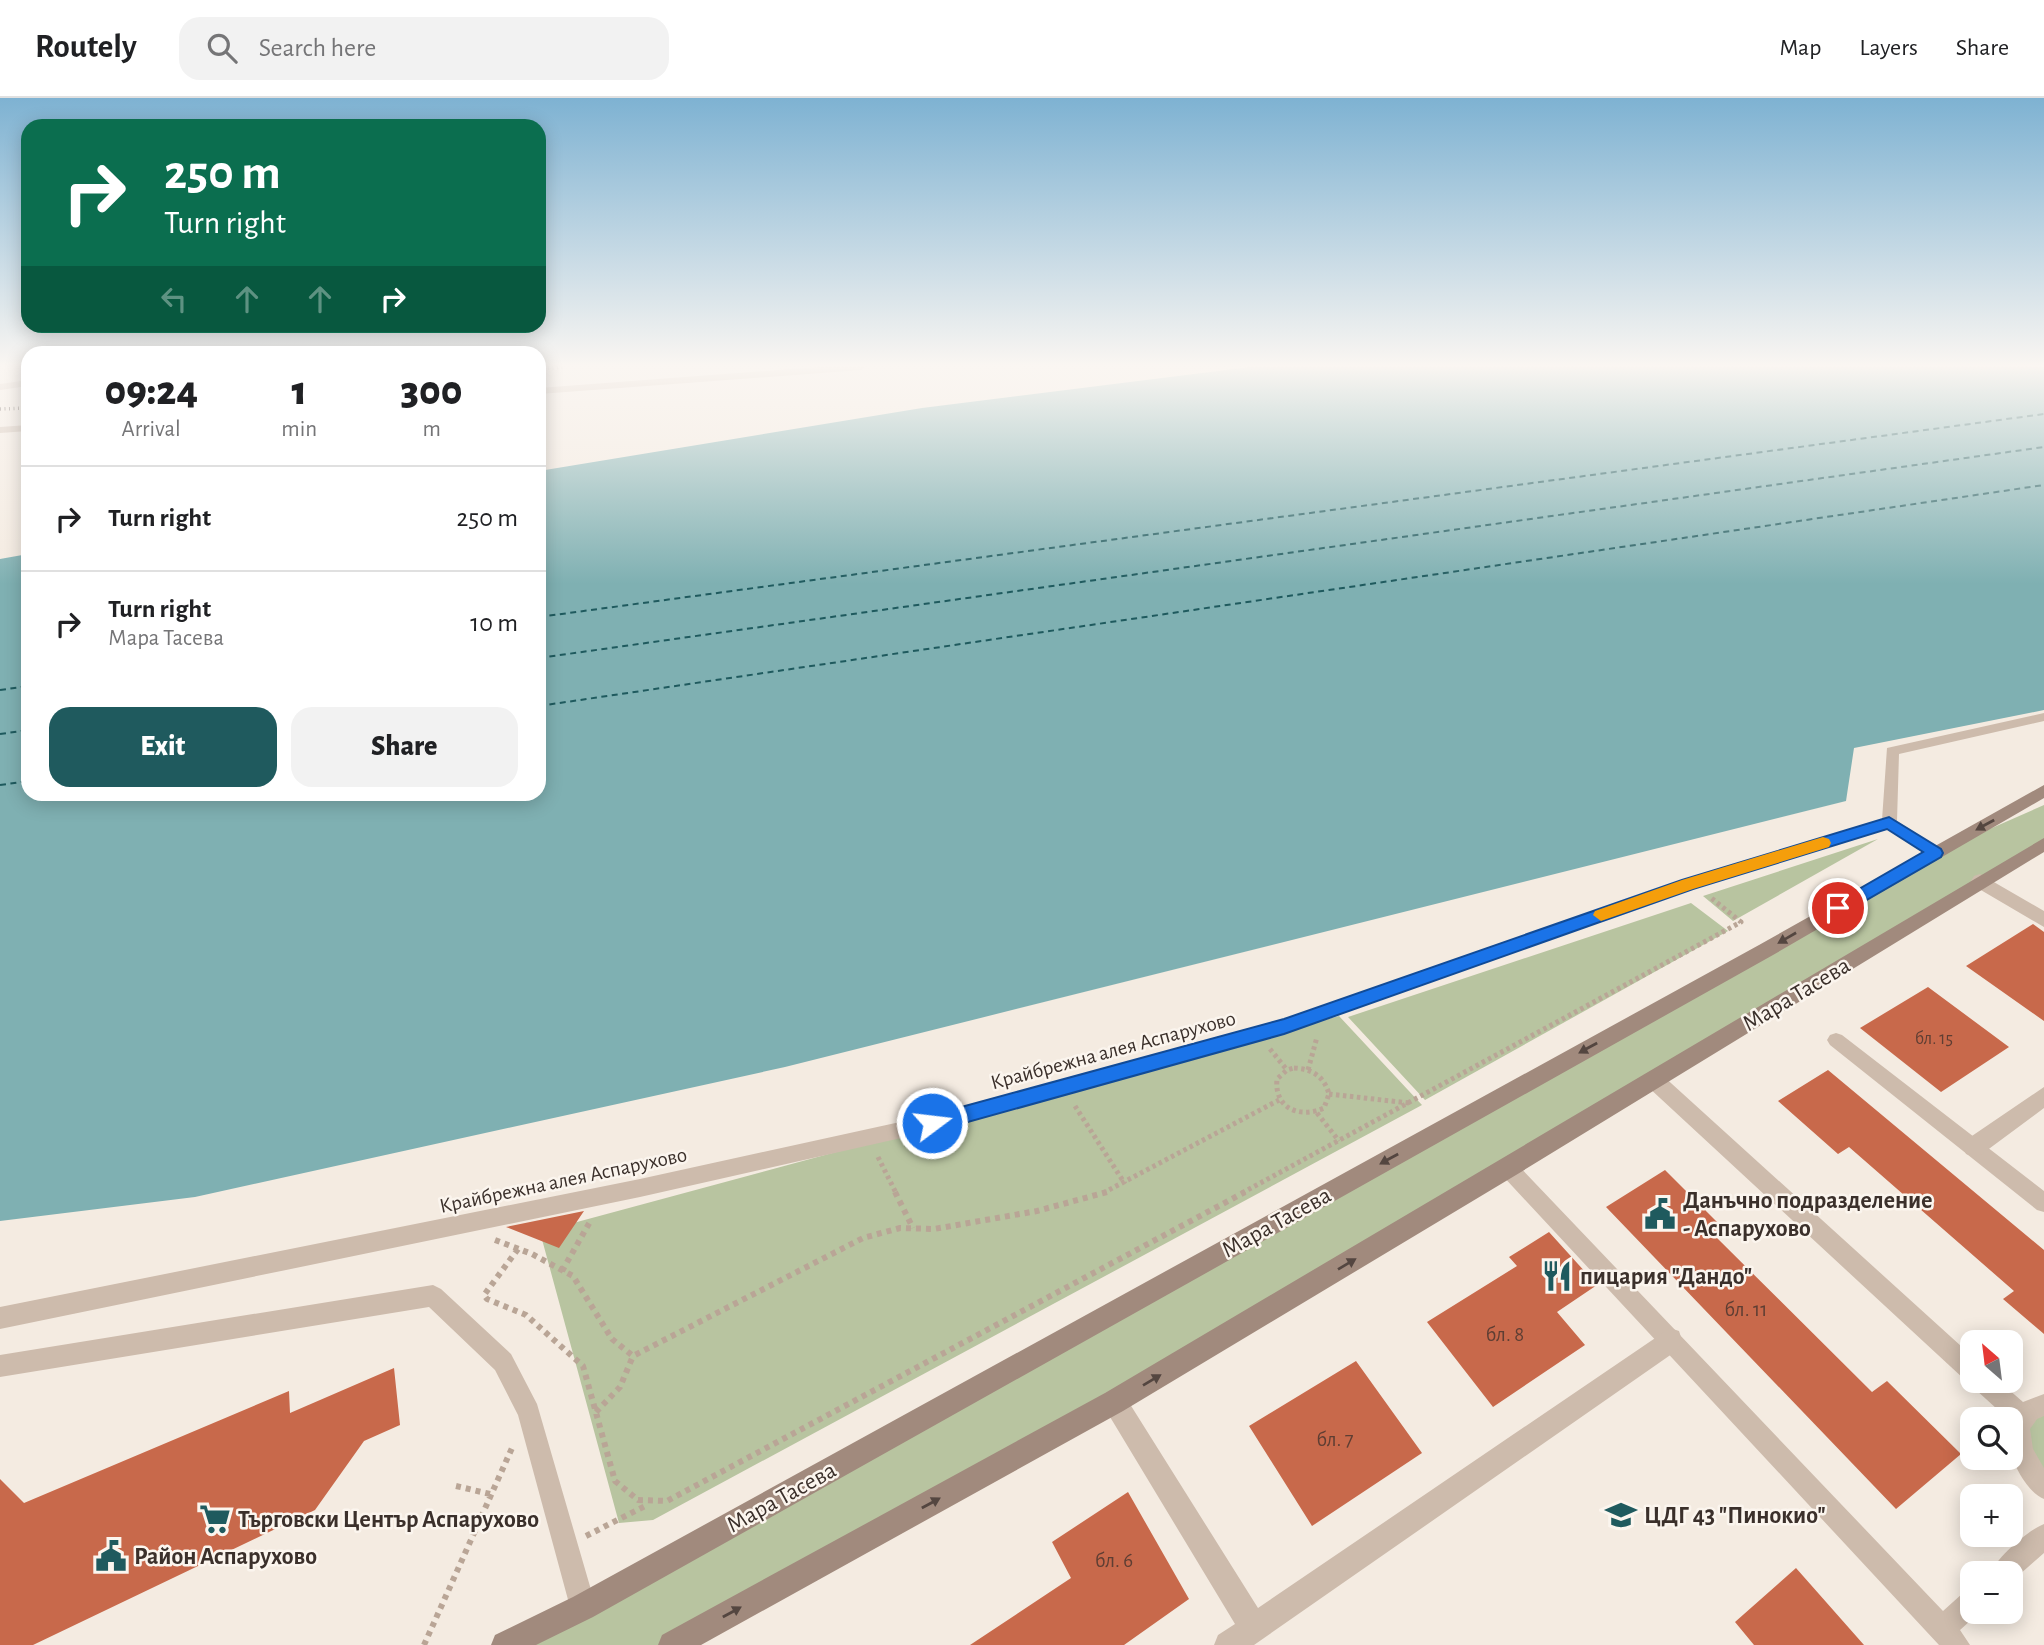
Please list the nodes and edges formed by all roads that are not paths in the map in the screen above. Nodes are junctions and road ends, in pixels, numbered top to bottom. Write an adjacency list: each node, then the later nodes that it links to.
1 (2044, 718): 3 (lane)
2 (2044, 791): 5 (main road, Мара Тасева, one-way to 5)
3 (1889, 823): 5 (lane); 14 (lane, Крайбрежна алея Аспарухово)
4 (2044, 844): 6 (main road, Мара Тасева)
5 (1936, 853): 27 (main road, Мара Тасева, one-way to 27)
6 (1980, 880): 7 (street); 9 (main road, Мара Тасева)
7 (2044, 920)
8 (1836, 1040): 11 (lane)
9 (1654, 1080): 12 (main road, Мара Тасева); 16 (lane)
10 (2044, 1096): 11 (street)
11 (1974, 1147): 13 (lane)
12 (1508, 1168): 15 (lane); 19 (main road, Мара Тасева, one-way to 12)
13 (2044, 1203)
14 (0, 1318)
15 (1670, 1340): 29 (street); 30 (lane)
16 (1960, 1360)
17 (0, 1366): 27 (lane)
18 (1996, 1393): 21 (lane)
19 (1114, 1402): 29 (street); 32 (main road, Мара Тасева, one-way to 19)
20 (2044, 1405): 22 (lane)
21 (2011, 1407)
22 (2023, 1416)
23 (2023, 1455): 24 (lane)
24 (2044, 1487)
25 (2044, 1536): 26 (lane)
26 (2016, 1561)
27 (583, 1607): 31 (main road, Мара Тасева)
28 (1960, 1621): 30 (lane)
29 (1256, 1636): 33 (street)
30 (1950, 1637)
31 (505, 1645)
32 (672, 1645)
33 (1228, 1645)

